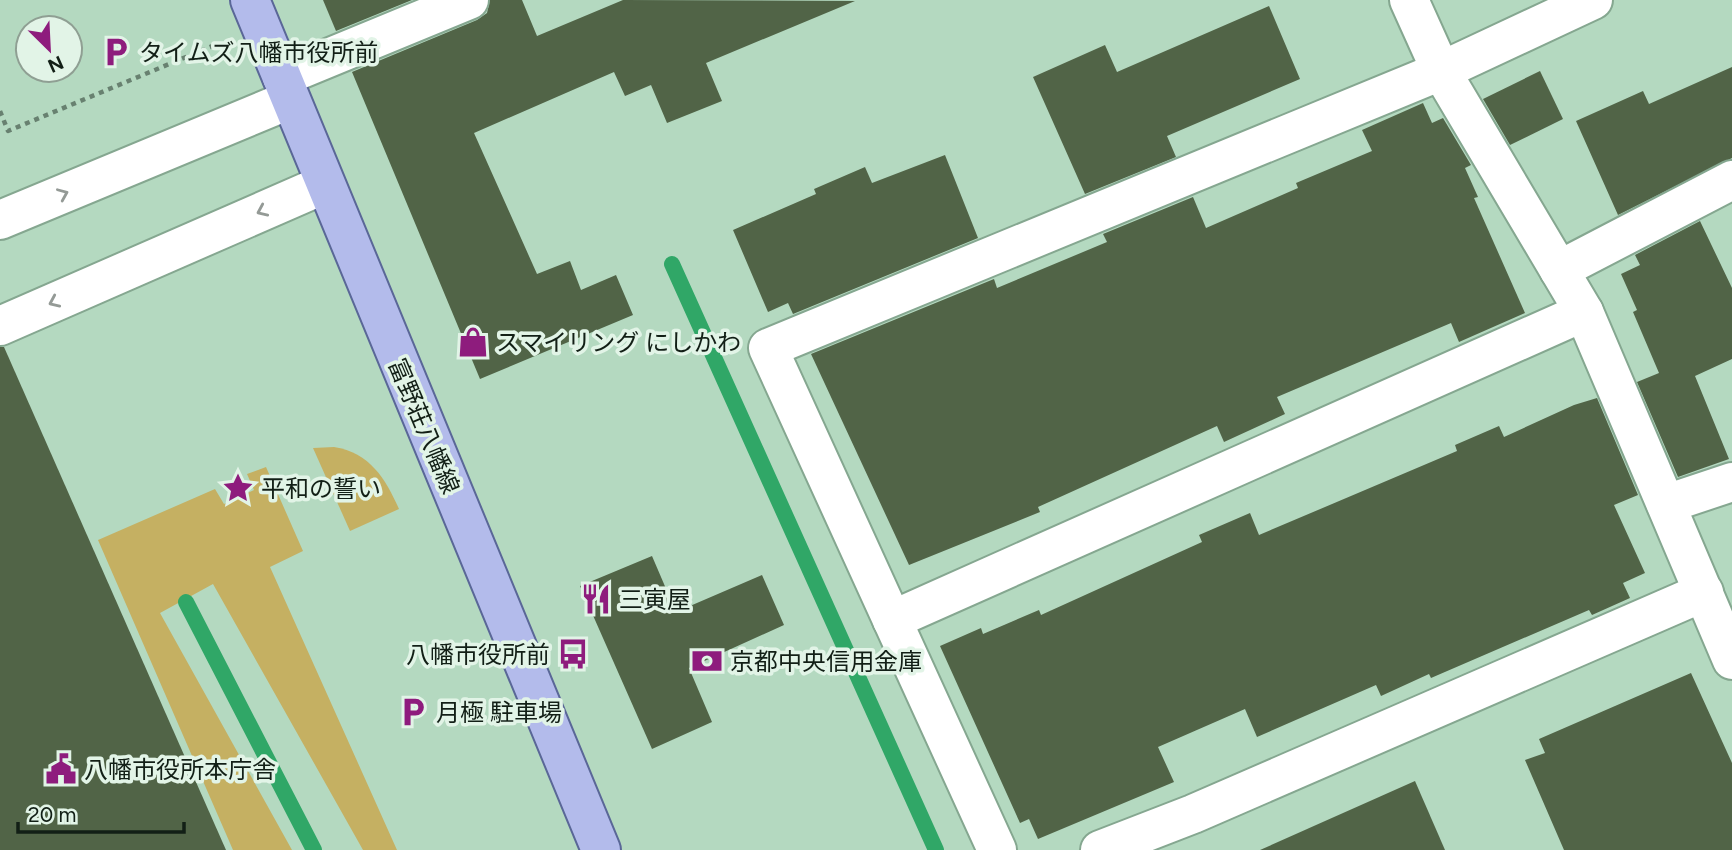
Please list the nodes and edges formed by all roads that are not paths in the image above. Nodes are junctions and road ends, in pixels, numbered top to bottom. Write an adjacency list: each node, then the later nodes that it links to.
1 (469, 0): 6 (street)
2 (1409, 0): 5 (street)
3 (1593, 0): 5 (street)
4 (255, 13): 6 (main road, 富野荘八幡線)
5 (1441, 71): 10 (street); 16 (street)
6 (285, 88): 8 (main road, 富野荘八幡線); 9 (street, one-way to 6)
7 (1732, 180): 10 (street)
8 (325, 184): 12 (street, one-way to 12); 18 (main road, 富野荘八幡線)
9 (0, 220)
10 (1559, 270): 11 (street)
11 (1584, 312): 14 (street); 16 (street)
12 (0, 326)
13 (1732, 481): 14 (street)
14 (1666, 504): 15 (street)
15 (1704, 592): 17 (street); 20 (street)
16 (892, 620): 19 (street)
17 (1732, 660)
18 (601, 850)
19 (997, 850)
20 (1100, 850)

